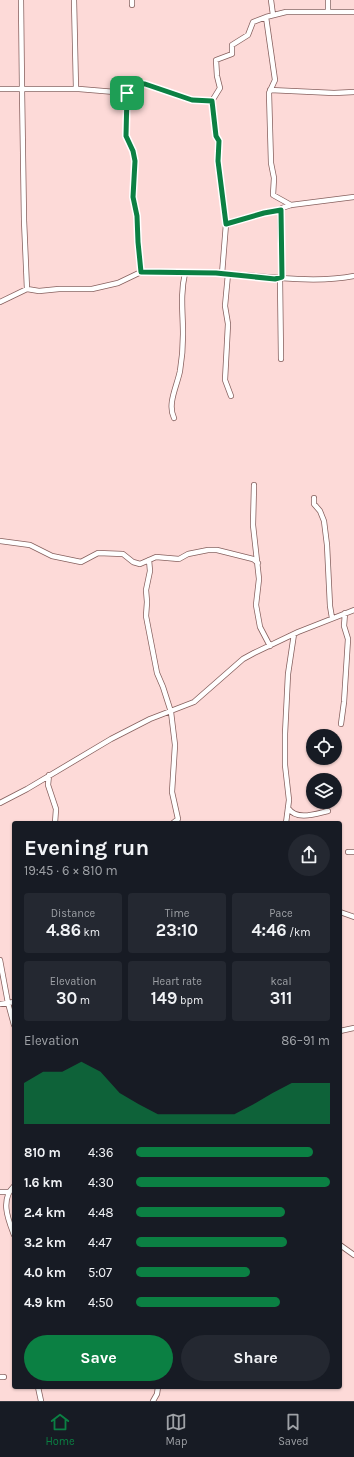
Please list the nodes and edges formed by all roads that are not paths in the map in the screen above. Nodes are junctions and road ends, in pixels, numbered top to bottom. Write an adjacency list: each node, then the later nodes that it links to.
1 (21, 0): 10 (street)
2 (74, 0): 11 (street)
3 (271, 0): 7 (street)
4 (328, 0): 5 (street)
5 (328, 12): 6 (street); 7 (street)
6 (354, 14)
7 (272, 15): 8 (street)
8 (266, 17): 12 (street); 15 (street)
9 (0, 89): 10 (street)
10 (22, 89): 11 (street); 26 (street)
11 (76, 89): 14 (street)
12 (270, 90): 13 (street); 17 (street)
13 (354, 92)
14 (127, 93): 15 (street); 20 (street)
15 (212, 101): 19 (street)
16 (354, 197): 17 (street)
17 (290, 205): 18 (street)
18 (281, 210): 19 (street); 25 (street)
19 (226, 224): 22 (street)
20 (141, 272): 21 (street); 26 (street)
21 (185, 273): 22 (street); 30 (street)
22 (222, 274): 23 (street)
23 (228, 274): 25 (street); 29 (street)
24 (354, 276): 25 (street)
25 (280, 278): 28 (street)
26 (27, 289): 27 (street)
27 (0, 302)
28 (281, 360)
29 (231, 396)
30 (174, 418)
31 (254, 485): 34 (street)
32 (314, 498): 40 (street)
33 (0, 541): 36 (street)
34 (255, 548): 35 (street); 37 (street)
35 (246, 556): 36 (street); 37 (street)
36 (149, 560): 43 (street)
37 (258, 563): 42 (street)
38 (354, 610): 39 (street)
39 (345, 613): 40 (street); 44 (street)
40 (332, 618): 41 (street)
41 (294, 634): 42 (street); 47 (street)
42 (270, 646): 43 (street)
43 (171, 712): 45 (street); 50 (street)
44 (341, 724)
45 (49, 776): 46 (street); 49 (street)
46 (0, 803)
47 (288, 808): 48 (street); 51 (street)
48 (328, 811)
49 (55, 821)
50 (176, 821)
51 (286, 821)
52 (348, 852): 53 (street)
53 (354, 852)
54 (342, 913): 55 (street)
55 (354, 917)
56 (0, 960): 58 (street)
57 (12, 1002): 58 (street)
58 (8, 1003): 59 (street); 60 (street)
59 (0, 1004)
60 (12, 1018)
61 (354, 1028): 62 (street)
62 (342, 1031)
63 (12, 1188): 65 (street)
64 (0, 1192): 65 (street)
65 (8, 1192): 66 (street)
66 (12, 1230)
67 (342, 1246): 68 (street)
68 (354, 1255)
69 (38, 1389): 71 (street)
70 (158, 1389): 72 (street)
71 (41, 1401)
72 (153, 1401)

